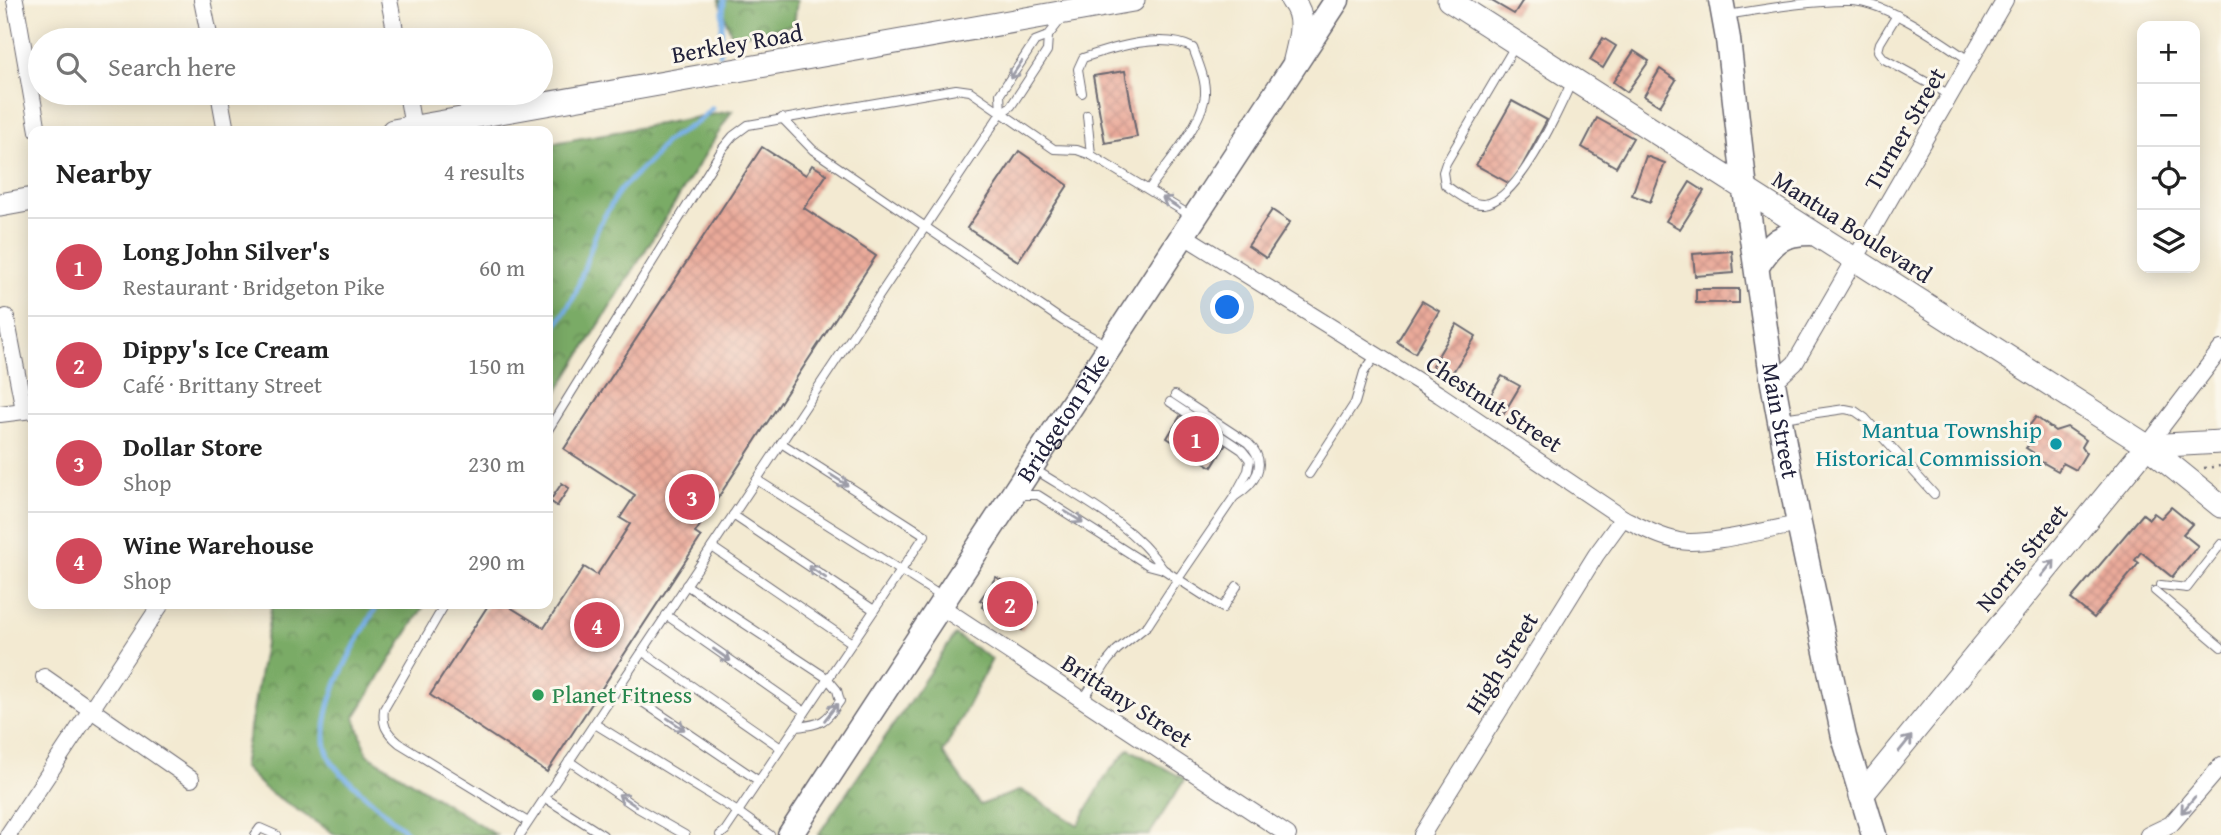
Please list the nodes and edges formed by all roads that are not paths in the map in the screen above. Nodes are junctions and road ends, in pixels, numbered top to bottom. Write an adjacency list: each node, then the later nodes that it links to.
1 (15, 0): 20 (street)
2 (202, 0): 14 (street)
3 (389, 0): 15 (street)
4 (1133, 0): 10 (street, Berkley Road)
5 (1292, 0): 19 (street)
6 (1337, 0): 19 (main road, Bridgeton Pike)
7 (1450, 0): 17 (street, Mantua Boulevard)
8 (1853, 0): 11 (lane); 13 (lane)
9 (2005, 0): 18 (street, Turner Street)
10 (1090, 4): 12 (street, Berkley Road)
11 (1722, 8): 38 (main road, Main Street)
12 (1066, 12): 16 (lane); 24 (street, Berkley Road)
13 (1897, 15): 18 (lane); 23 (lane)
14 (208, 28)
15 (395, 28)
16 (1048, 36): 29 (lane); 29 (lane, one-way to 29)
17 (1517, 43): 21 (street, Mantua Boulevard); 21 (lane)
18 (1970, 61): 23 (street, Turner Street)
19 (1293, 65): 42 (main road, Bridgeton Pike)
20 (28, 74)
21 (1573, 79): 38 (street, Mantua Boulevard)
22 (1082, 93): 37 (lane)
23 (1951, 94): 44 (street, Turner Street)
24 (553, 103)
25 (33, 105): 32 (street)
26 (221, 105): 33 (street)
27 (406, 105): 34 (street)
28 (539, 105): 35 (street, Berkley Road)
29 (1001, 113): 31 (lane); 36 (lane); 41 (lane)
30 (1087, 115): 36 (lane)
31 (782, 118): 41 (lane); 56 (lane)
32 (37, 126)
33 (225, 126)
34 (403, 126)
35 (420, 126)
36 (1091, 155): 37 (lane)
37 (1149, 189): 42 (lane, one-way to 37)
38 (1745, 190): 43 (street, Mantua Boulevard); 45 (main road, Main Street)
39 (28, 200): 40 (street)
40 (0, 205)
41 (926, 225): 47 (lane); 58 (lane)
42 (1188, 226): 47 (main road, Bridgeton Pike); 49 (street, Chestnut Street)
43 (1811, 233): 44 (street, Mantua Boulevard); 45 (main road)
44 (1855, 261): 50 (street, Turner Street); 59 (street, Mantua Boulevard)
45 (1757, 266): 50 (main road, Main Street)
46 (6, 317): 52 (street)
47 (1110, 346): 60 (main road, Bridgeton Pike)
48 (2221, 349): 59 (street, Norris Street)
49 (1376, 355): 61 (lane); 67 (street, Chestnut Street)
50 (1773, 383): 55 (main road, Main Street)
51 (1173, 398): 73 (lane)
52 (28, 406)
53 (28, 410): 54 (street)
54 (0, 414)
55 (1779, 418): 63 (lane); 68 (main road, Main Street)
56 (553, 422)
57 (2221, 442): 59 (street)
58 (781, 443): 62 (lane); 72 (lane, one-way to 72)
59 (2147, 446): 65 (street, Mantua Boulevard); 97 (street, Norris Street, one-way to 59)
60 (1031, 467): 64 (main road, Bridgeton Pike); 71 (lane)
61 (1309, 474)
62 (757, 480): 66 (lane); 72 (lane)
63 (1934, 494)
64 (1012, 495): 71 (lane, one-way to 71); 76 (main road, Bridgeton Pike)
65 (2221, 506)
66 (733, 515): 70 (lane); 79 (lane, one-way to 66)
67 (1623, 518): 68 (street, Chestnut Street); 112 (street, High Street)
68 (1799, 524): 97 (main road, Main Street)
69 (2221, 544): 82 (lane)
70 (712, 547): 74 (lane); 81 (lane)
71 (1163, 569): 73 (lane)
72 (901, 571): 76 (lane); 79 (lane)
73 (1178, 579): 75 (lane); 87 (lane)
74 (687, 585): 80 (lane); 85 (lane)
75 (1237, 586)
76 (942, 602): 87 (street, Brittany Street); 110 (main road, Bridgeton Pike)
77 (158, 609): 88 (street)
78 (442, 609): 100 (lane)
79 (874, 610): 81 (lane)
80 (666, 615): 83 (lane); 89 (lane, one-way to 89)
81 (852, 643): 85 (lane)
82 (2221, 647)
83 (643, 652): 86 (lane); 92 (lane)
84 (44, 677): 88 (street)
85 (827, 678): 89 (lane); 91 (lane, one-way to 85)
86 (619, 686): 90 (lane); 96 (lane, one-way to 96)
87 (1083, 700): 111 (street, Brittany Street)
88 (91, 707): 95 (street); 102 (street)
89 (805, 712): 91 (lane)
90 (595, 724): 93 (lane); 99 (lane)
91 (796, 727): 92 (lane)
92 (781, 748): 96 (lane)
93 (569, 761): 98 (lane); 107 (lane, one-way to 93)
94 (2219, 772): 101 (street, one-way to 101)
95 (191, 779)
96 (759, 781): 99 (lane)
97 (1861, 796): 113 (main road, Main Street)
98 (545, 798): 100 (lane); 106 (lane)
99 (738, 812): 108 (lane); 109 (lane)
100 (524, 829): 105 (lane)
101 (2175, 830): 114 (street)
102 (8, 835)
103 (255, 835): 104 (lane)
104 (276, 835)
105 (533, 835)
106 (603, 835)
107 (685, 835)
108 (720, 835)
109 (770, 835)
110 (790, 835)
111 (1288, 835)
112 (1422, 835)
113 (1874, 835)
114 (2148, 835)

